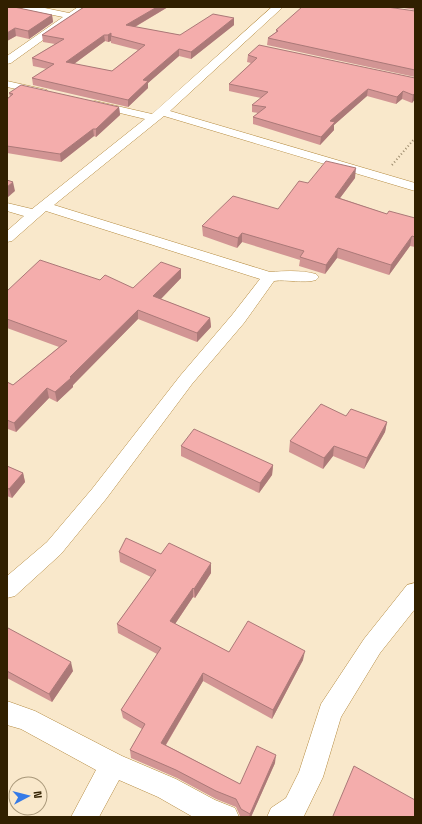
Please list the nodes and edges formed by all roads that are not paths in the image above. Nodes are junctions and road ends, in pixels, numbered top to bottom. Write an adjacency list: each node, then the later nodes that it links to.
1 (26, 7): 4 (street)
2 (84, 7): 4 (street)
3 (278, 7): 5 (street)
4 (70, 16): 7 (street)
5 (238, 43): 6 (street); 11 (street)
6 (253, 47)
7 (7, 61)
8 (7, 84): 9 (street)
9 (51, 94)
10 (81, 101): 11 (street)
11 (159, 115): 12 (street); 14 (street)
12 (415, 187)
13 (7, 207): 14 (street)
14 (39, 210): 15 (street); 16 (street)
15 (7, 238)
16 (269, 277): 17 (street); 18 (street)
17 (311, 277)
18 (7, 589)
19 (415, 592): 24 (street)
20 (7, 713): 21 (street)
21 (112, 765): 22 (street); 23 (street)
22 (84, 817)
23 (226, 817)
24 (280, 817)

